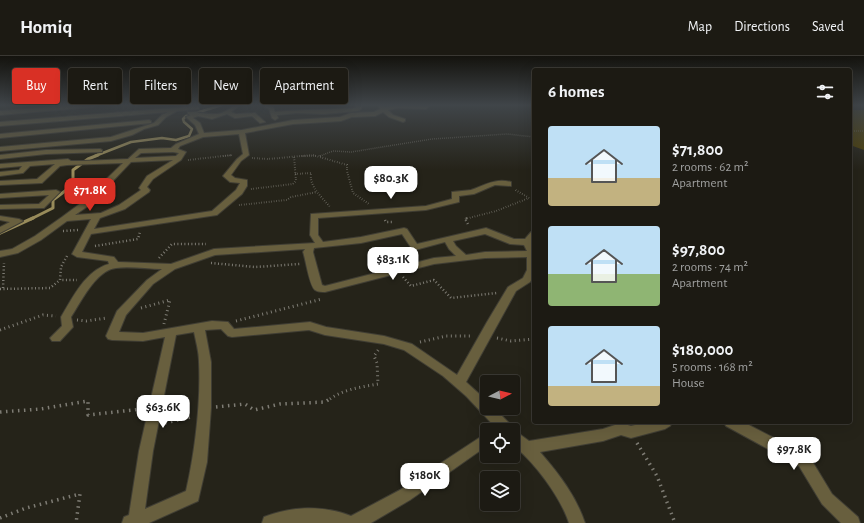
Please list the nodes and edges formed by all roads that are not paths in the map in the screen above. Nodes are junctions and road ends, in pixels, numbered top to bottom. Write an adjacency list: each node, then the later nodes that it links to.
1 (23, 127): 8 (street)
2 (97, 127): 12 (street)
3 (146, 127): 7 (street)
4 (199, 127): 11 (street)
5 (257, 127): 9 (street)
6 (272, 127): 9 (street)
7 (142, 128): 13 (street); 14 (street)
8 (0, 129)
9 (258, 130): 10 (street)
10 (242, 132): 11 (street); 34 (street)
11 (202, 135): 16 (street)
12 (0, 136)
13 (111, 139): 15 (street); 17 (street)
14 (0, 143)
15 (0, 149)
16 (173, 150): 19 (street); 20 (street)
17 (100, 151): 18 (street); 22 (street)
18 (0, 157)
19 (130, 160): 20 (street); 22 (street); 32 (street)
20 (176, 160): 30 (street)
21 (68, 163): 22 (street); 23 (street); 26 (street)
22 (77, 163)
23 (28, 164): 24 (street); 25 (street)
24 (0, 166)
25 (0, 174)
26 (0, 183)
27 (508, 184): 37 (street)
28 (0, 196): 29 (street)
29 (0, 207)
30 (97, 216): 32 (street); 34 (street)
31 (0, 218): 33 (street)
32 (65, 219): 38 (street)
33 (0, 230)
34 (88, 230): 41 (street)
35 (531, 238): 36 (street); 39 (street)
36 (448, 239): 37 (street); 40 (street)
37 (315, 246): 40 (street); 42 (street)
38 (0, 254)
39 (532, 254): 40 (street); 46 (street)
40 (464, 258)
41 (115, 265): 42 (street); 45 (street)
42 (172, 267): 44 (street)
43 (199, 328): 44 (street); 46 (street); 53 (street)
44 (166, 333): 53 (street)
45 (56, 338)
46 (460, 383): 47 (street)
47 (500, 423)
48 (662, 424): 50 (street)
49 (735, 424): 58 (street)
50 (520, 439)
51 (480, 444): 56 (street)
52 (520, 444): 57 (street)
53 (134, 522)
54 (270, 523): 55 (street)
55 (348, 523)
56 (355, 523)
57 (577, 523)
58 (852, 523)

